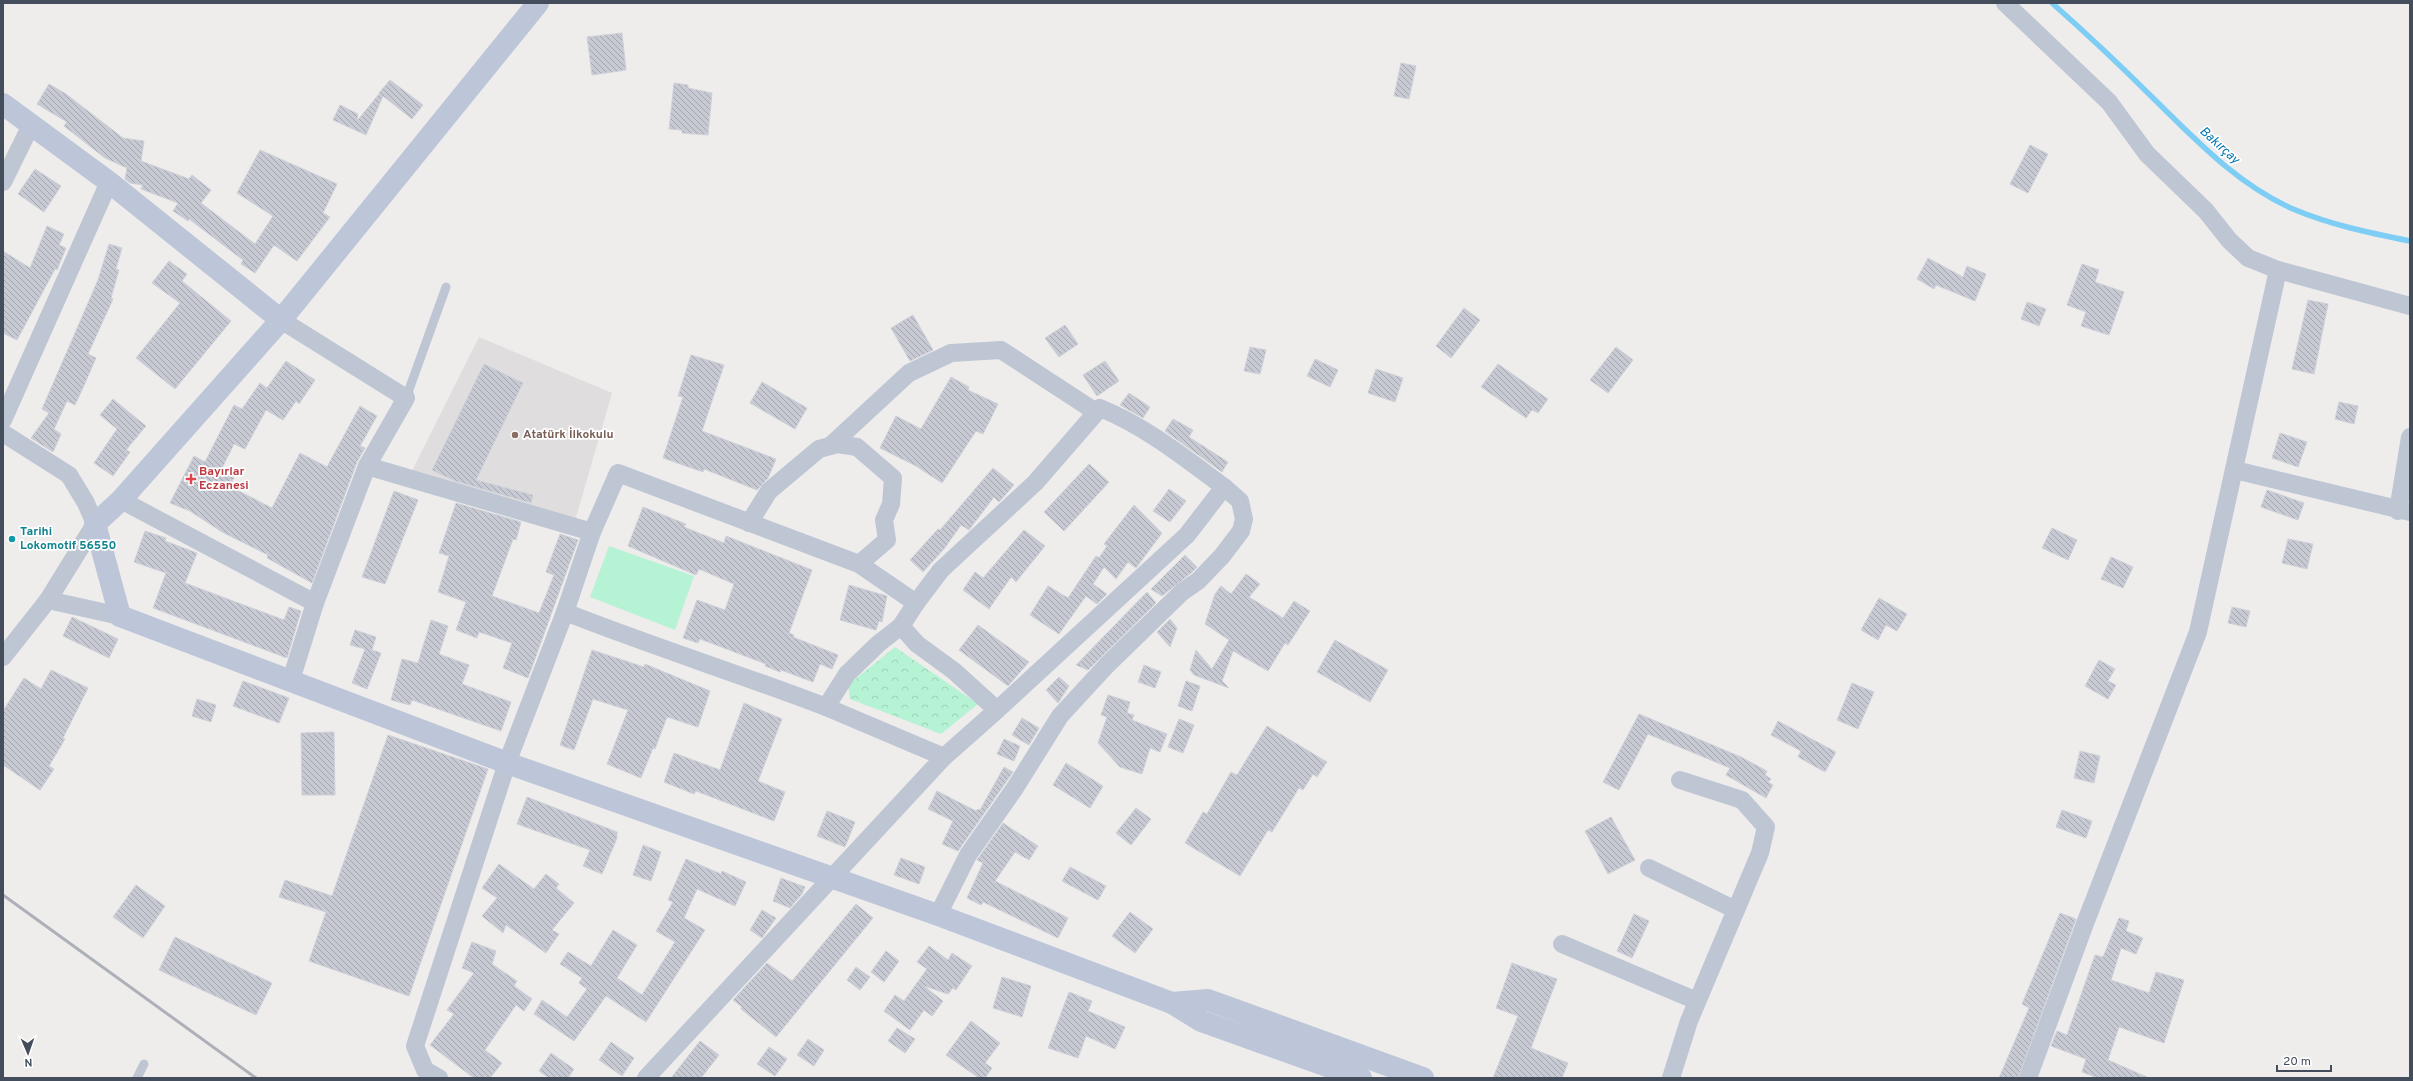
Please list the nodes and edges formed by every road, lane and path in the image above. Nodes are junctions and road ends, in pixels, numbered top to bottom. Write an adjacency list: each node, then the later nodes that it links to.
1 (538, 3): 10 (main road)
2 (2005, 3): 7 (street)
3 (3, 104): 4 (main road)
4 (31, 125): 5 (street); 6 (main road)
5 (3, 182)
6 (109, 182): 10 (main road); 13 (street)
7 (2278, 270): 9 (street); 18 (street)
8 (446, 287): 11 (lane)
9 (2410, 306)
10 (281, 320): 11 (street); 20 (main road)
11 (406, 398): 17 (street)
12 (1096, 412): 16 (street); 19 (street); 28 (street)
13 (3, 420)
14 (3, 433): 23 (street)
15 (2410, 437): 21 (street)
16 (830, 446): 22 (street); 25 (street)
17 (368, 466): 24 (street); 27 (street)
18 (2235, 470): 21 (street); 53 (street)
19 (1224, 487): 35 (street); 42 (street)
20 (121, 500): 23 (main road); 27 (street)
21 (2404, 512)
22 (749, 523): 24 (street); 25 (street)
23 (95, 524): 26 (street); 30 (main road)
24 (592, 532): 29 (street)
25 (859, 564): 28 (street)
26 (48, 600): 30 (street); 32 (street)
27 (315, 603): 33 (street)
28 (916, 603): 31 (street)
29 (564, 612): 34 (street); 37 (street)
30 (120, 616): 33 (main road)
31 (901, 626): 34 (street); 35 (street)
32 (3, 657)
33 (291, 680): 37 (main road)
34 (826, 707): 36 (street)
35 (997, 710): 36 (street)
36 (944, 757): 40 (street)
37 (507, 763): 40 (main road); 48 (street)
38 (1680, 780): 41 (street)
39 (1649, 868): 41 (street)
40 (832, 877): 42 (main road); 49 (street)
41 (1736, 910): 44 (street)
42 (938, 916): 45 (main road)
43 (1562, 944): 44 (street)
44 (1697, 1001): 52 (street)
45 (1172, 1003): 50 (main road); 51 (main road)
46 (144, 1064): 47 (lane)
47 (137, 1078)
48 (439, 1078)
49 (646, 1078)
50 (1361, 1078)
51 (1423, 1078)
52 (1671, 1078)
53 (2028, 1078)

